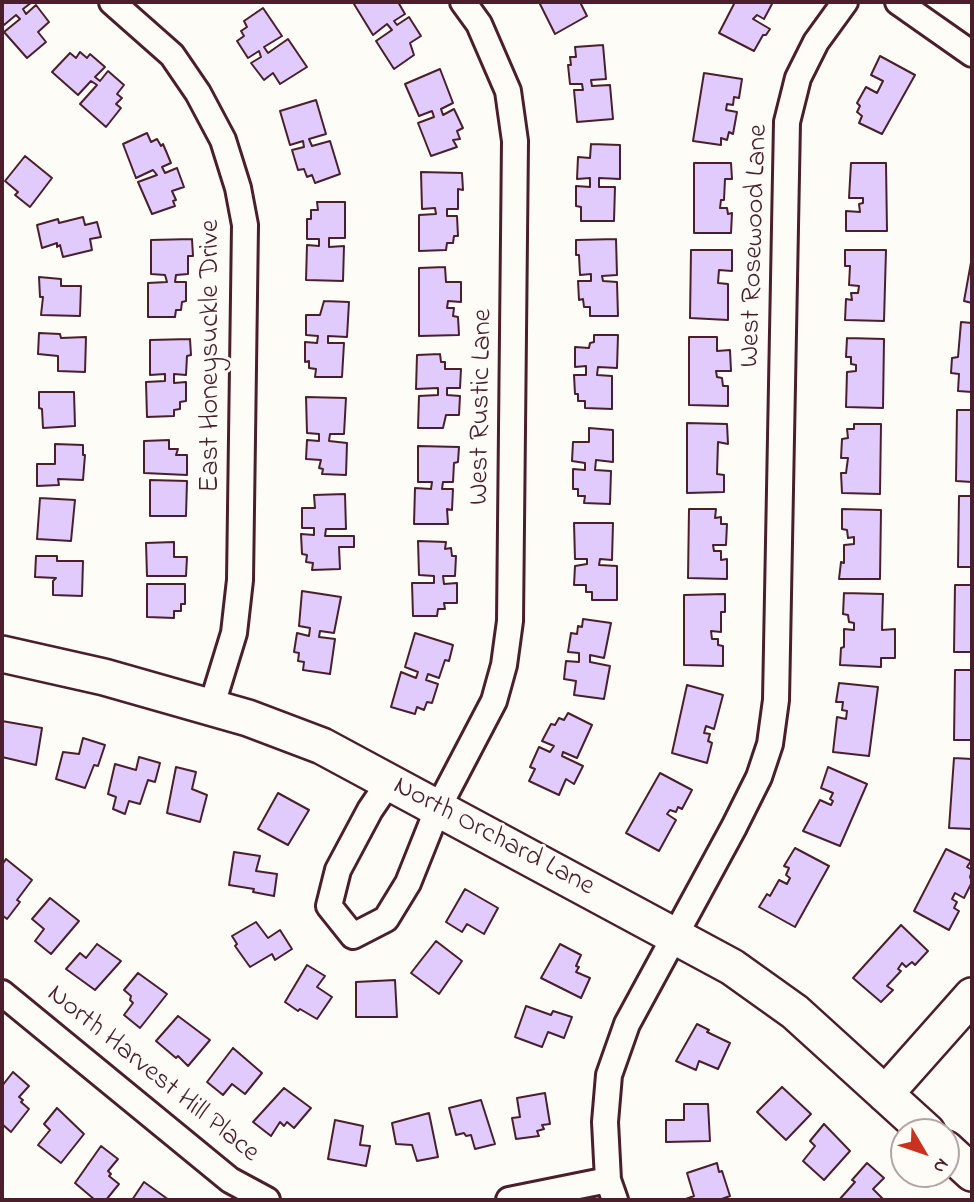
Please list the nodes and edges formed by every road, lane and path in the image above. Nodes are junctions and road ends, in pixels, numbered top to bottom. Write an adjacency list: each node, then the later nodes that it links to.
1 (112, 2): 7 (street, East Honeysuckle Drive)
2 (463, 2): 9 (street, West Rustic Lane)
3 (845, 2): 10 (street, West Rosewood Lane)
4 (898, 2): 5 (street)
5 (972, 54)
6 (2, 653): 7 (street, North Orchard Lane)
7 (211, 708): 8 (street, North Orchard Lane)
8 (389, 782): 9 (street, North Orchard Lane); 9 (street, West Rustic Lane)
9 (438, 808): 10 (street, North Orchard Lane)
10 (675, 936): 13 (street, North Orchard Lane); 15 (street, West Rosewood Lane)
11 (2, 993): 16 (street, North Harvest Hill Place)
12 (972, 996): 13 (street)
13 (885, 1094): 14 (street, North Orchard Lane)
14 (912, 1118)
15 (612, 1190): 17 (street)
16 (267, 1200)
17 (509, 1200)

